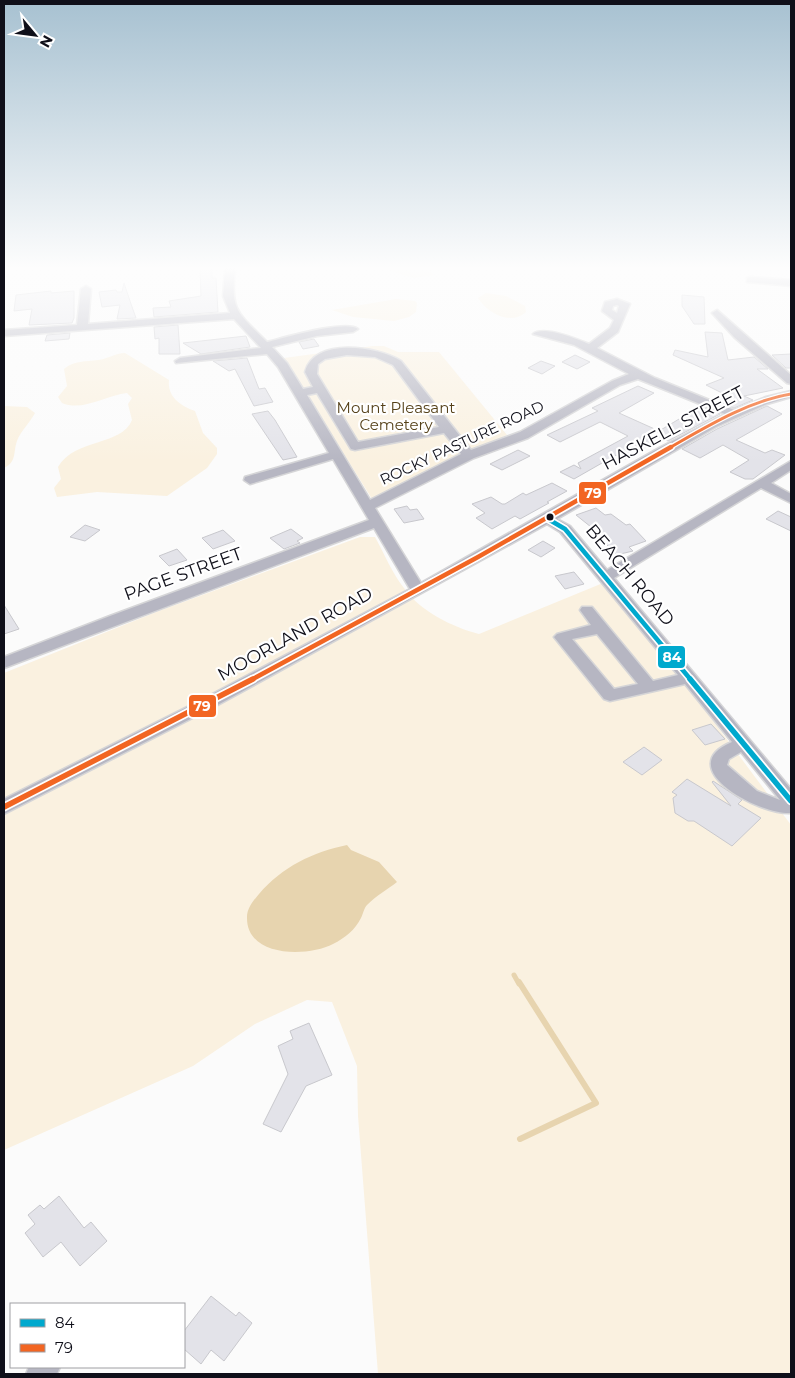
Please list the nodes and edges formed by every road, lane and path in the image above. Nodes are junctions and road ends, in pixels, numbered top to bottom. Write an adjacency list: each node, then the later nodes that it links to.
1 (254, 333): 6 (street)
2 (316, 333): 6 (street)
3 (610, 333): 7 (street)
4 (736, 333): 10 (street)
5 (538, 334): 7 (street)
6 (269, 348): 8 (street); 12 (street)
7 (591, 348): 9 (street)
8 (180, 361)
9 (638, 375): 14 (street); 17 (street, ROCKY PASTURE ROAD)
10 (791, 381)
11 (320, 389): 12 (street); 15 (street); 15 (street)
12 (300, 393): 16 (street)
13 (791, 394): 14 (street, HASKELL STREET)
14 (734, 414): 23 (street, HASKELL STREET)
15 (447, 429): 17 (street)
16 (338, 454): 19 (street); 22 (street)
17 (470, 454): 22 (street, ROCKY PASTURE ROAD)
18 (791, 465): 20 (street)
19 (250, 480)
20 (761, 483): 21 (street); 25 (street)
21 (791, 499)
22 (368, 506): 24 (street)
23 (548, 519): 25 (street, BEACH ROAD); 26 (street, HASKELL STREET)
24 (377, 522): 26 (street); 29 (street, PAGE STREET)
25 (606, 578): 30 (street, BEACH ROAD)
26 (418, 590): 35 (street, MOORLAND ROAD)
27 (587, 610): 28 (street)
28 (601, 628): 31 (street); 31 (street)
29 (4, 663)
30 (690, 678): 31 (street); 32 (street, BEACH ROAD)
31 (649, 687)
32 (744, 744): 33 (street, BEACH ROAD); 34 (street)
33 (791, 801)
34 (791, 806)
35 (4, 807)

